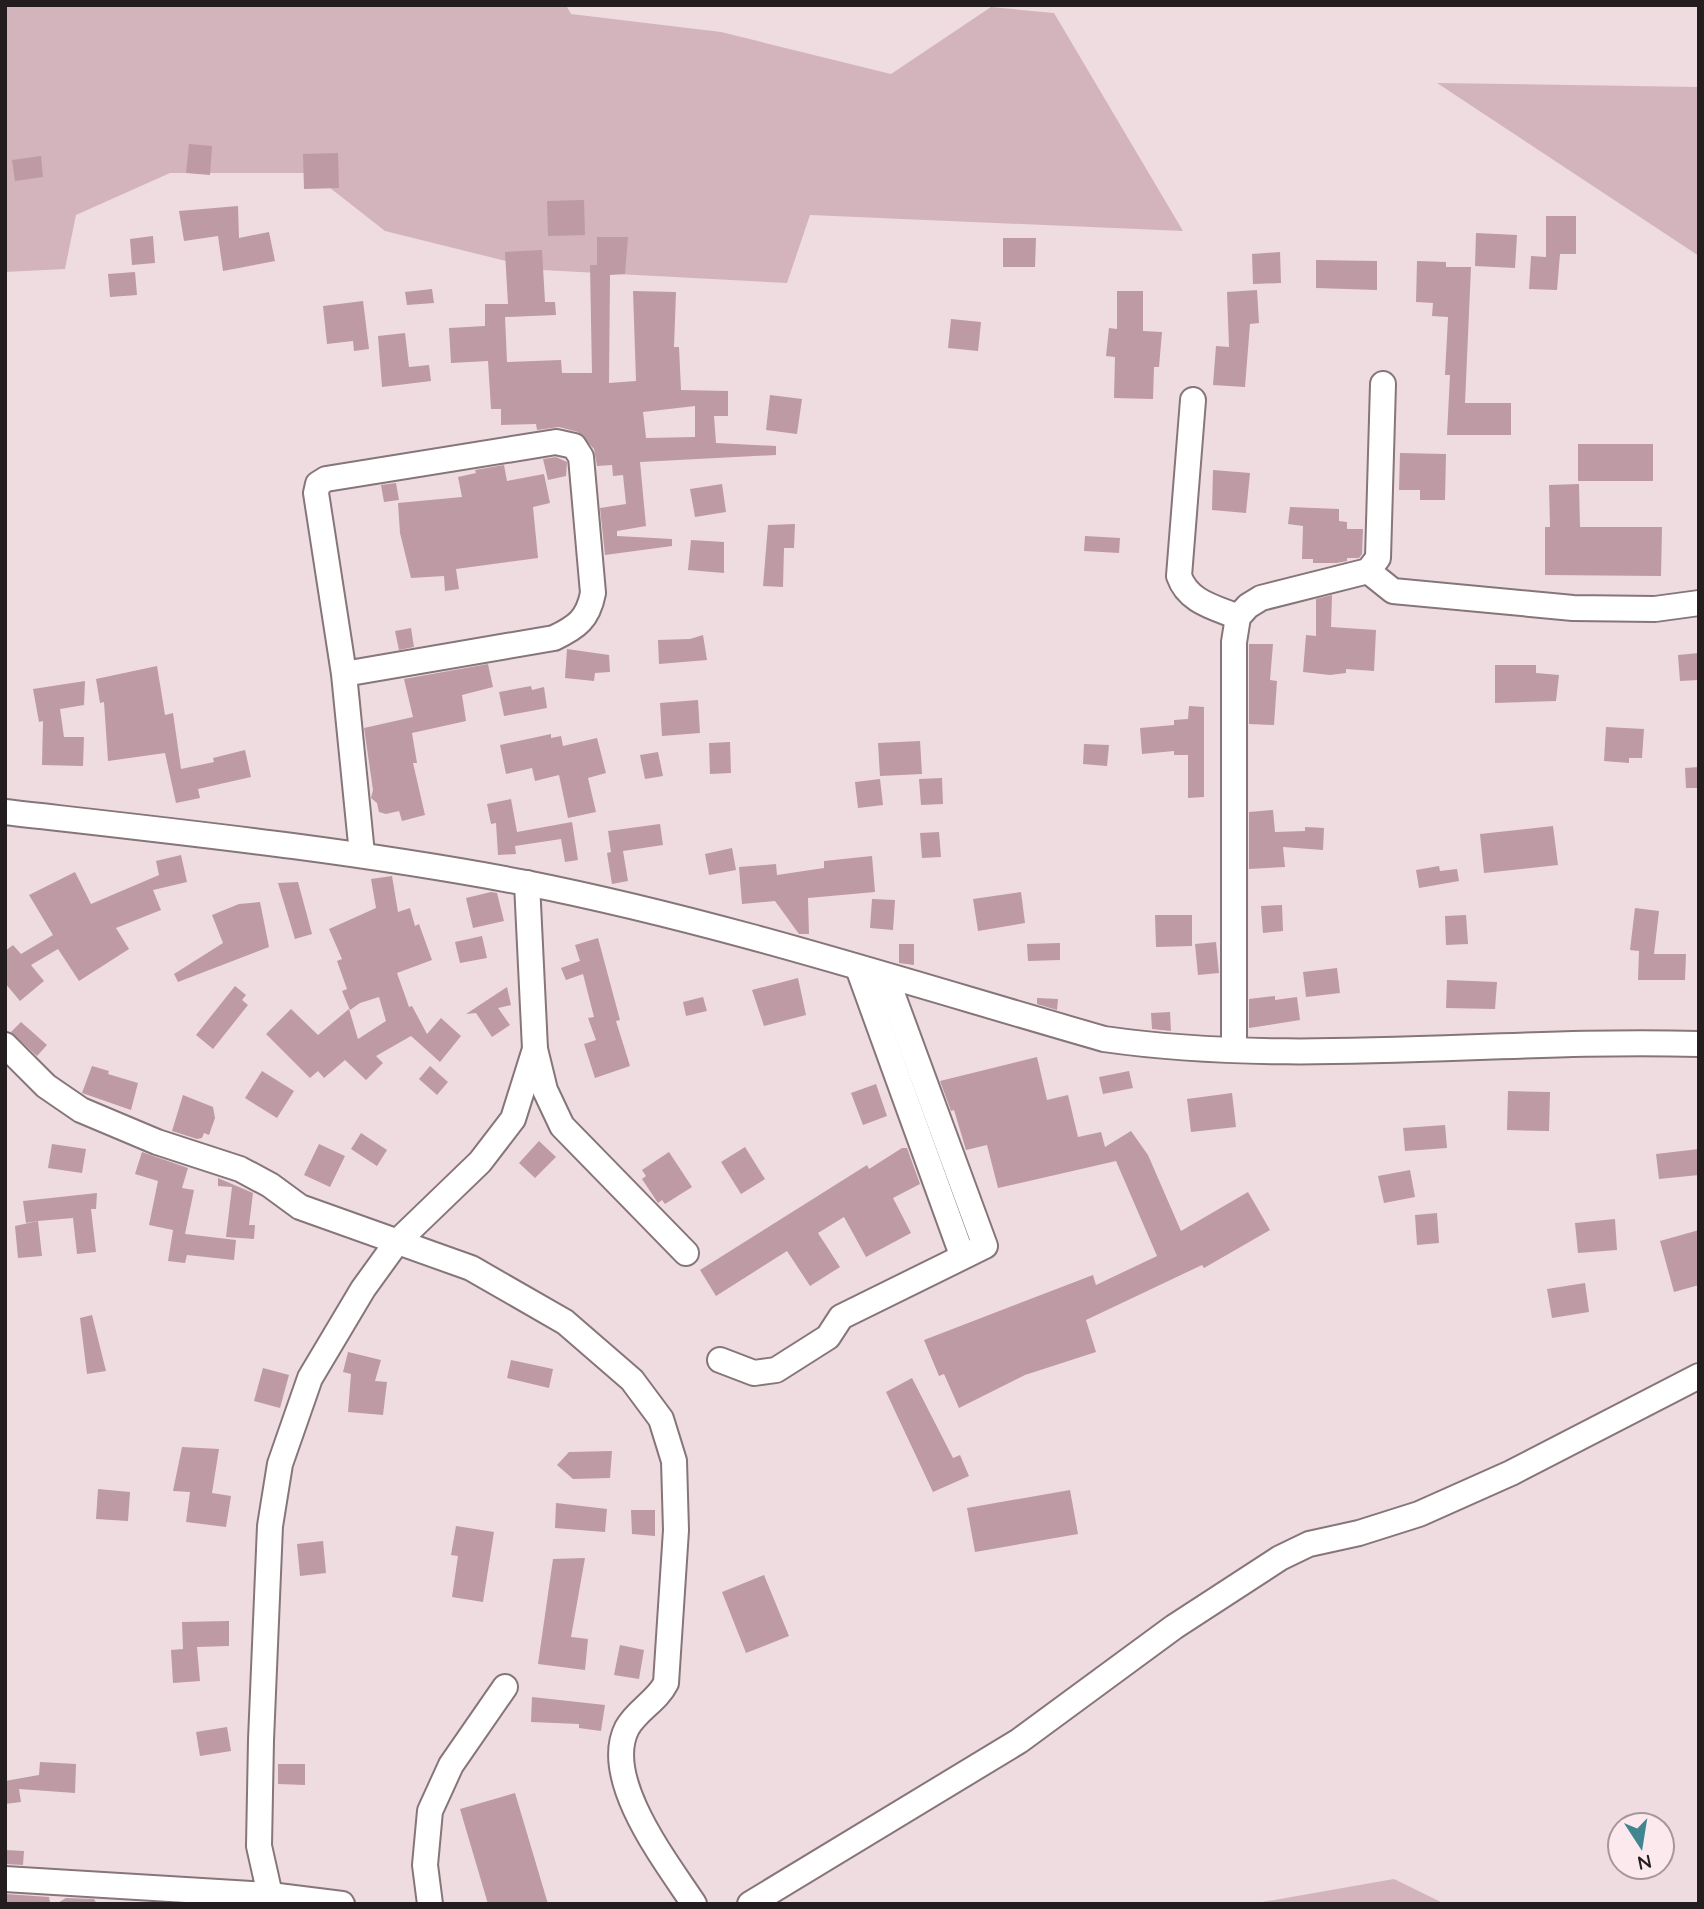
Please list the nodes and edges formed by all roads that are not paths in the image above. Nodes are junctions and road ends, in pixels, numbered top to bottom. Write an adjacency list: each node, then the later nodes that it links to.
1 (1383, 384): 3 (street)
2 (1193, 400): 5 (street)
3 (1368, 571): 4 (street); 5 (street)
4 (1699, 603)
5 (1238, 617): 15 (street)
6 (344, 674): 6 (street); 8 (street)
7 (7, 818): 8 (street)
8 (362, 854): 9 (street)
9 (527, 883): 10 (street); 14 (street)
10 (858, 968): 11 (street); 18 (street)
11 (886, 977): 15 (street); 18 (street)
12 (1699, 1044): 15 (street)
13 (5, 1045): 16 (street)
14 (535, 1049): 16 (street); 17 (street)
15 (1234, 1049)
16 (397, 1241): 23 (street); 26 (street)
17 (686, 1253)
18 (962, 1255): 19 (street)
19 (720, 1360)
20 (1699, 1376): 27 (street)
21 (505, 1687): 25 (street)
22 (5, 1879): 23 (street)
23 (270, 1895): 24 (street)
24 (342, 1904)
25 (430, 1904)
26 (694, 1904)
27 (750, 1904)

